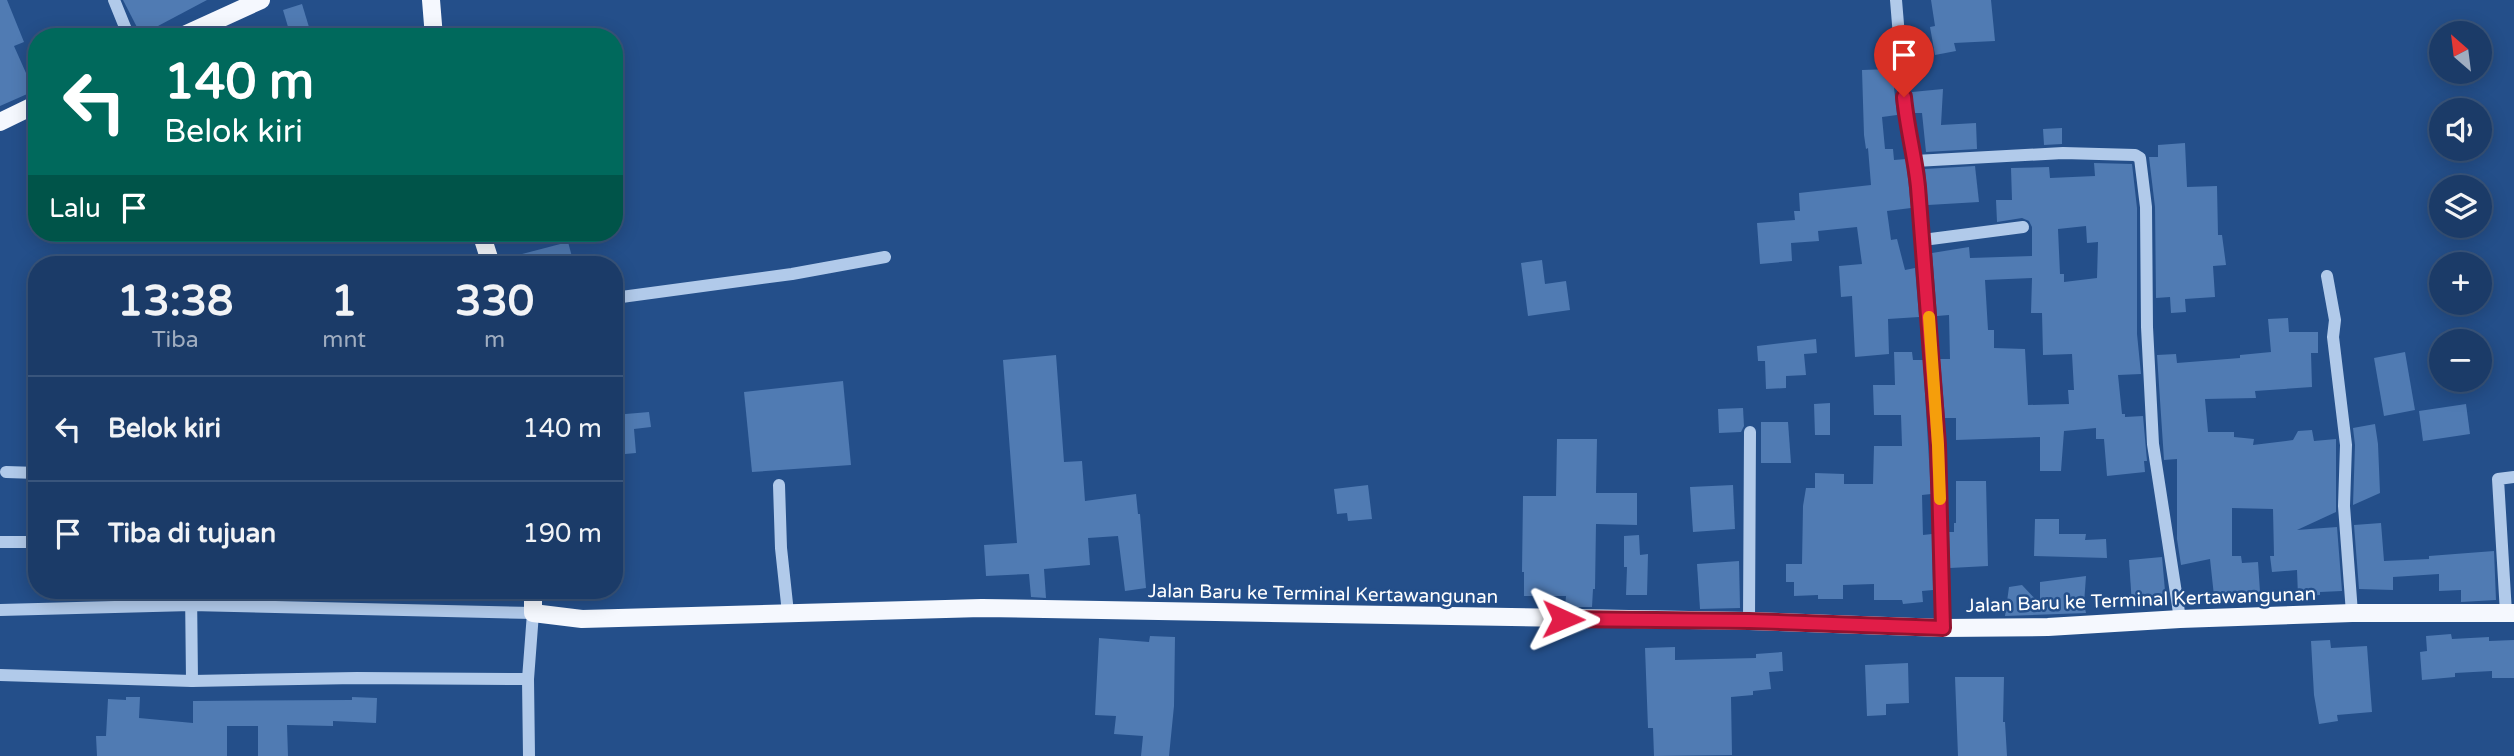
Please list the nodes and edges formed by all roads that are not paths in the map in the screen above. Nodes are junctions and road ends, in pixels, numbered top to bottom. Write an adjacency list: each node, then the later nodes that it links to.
1 (114, 0): 5 (street)
2 (261, 0): 6 (main road)
3 (431, 0): 7 (main road)
4 (1896, 0): 10 (street)
5 (125, 28)
6 (200, 28)
7 (433, 28)
8 (28, 108): 9 (main road)
9 (0, 122)
10 (1915, 161): 12 (street); 31 (street)
11 (2023, 227): 12 (street)
12 (1923, 240): 33 (street)
13 (886, 257): 15 (street)
14 (2328, 276): 28 (street)
15 (623, 297)
16 (1750, 432): 32 (street)
17 (6, 472): 18 (street)
18 (28, 473)
19 (2514, 477): 29 (street)
20 (779, 485): 27 (street)
21 (0, 542): 22 (street)
22 (28, 542)
23 (191, 599): 25 (street)
24 (533, 599): 30 (main road)
25 (191, 605): 26 (street); 30 (street); 36 (street)
26 (0, 610)
27 (788, 612): 30 (main road, Jalan Baru ke Terminal Kertawangunan); 32 (main road, Jalan Baru ke Terminal Kertawangunan)
28 (2351, 613): 29 (main road, Jalan Baru ke Terminal Kertawangunan); 31 (main road, Jalan Baru ke Terminal Kertawangunan)
29 (2510, 613)
30 (533, 614): 35 (street)
31 (2180, 619): 33 (main road, Jalan Baru ke Terminal Kertawangunan)
32 (1749, 621): 33 (main road, Jalan Baru ke Terminal Kertawangunan)
33 (1943, 628)
34 (0, 675): 36 (street)
35 (528, 679): 36 (street); 37 (street)
36 (192, 681)
37 (529, 756)

